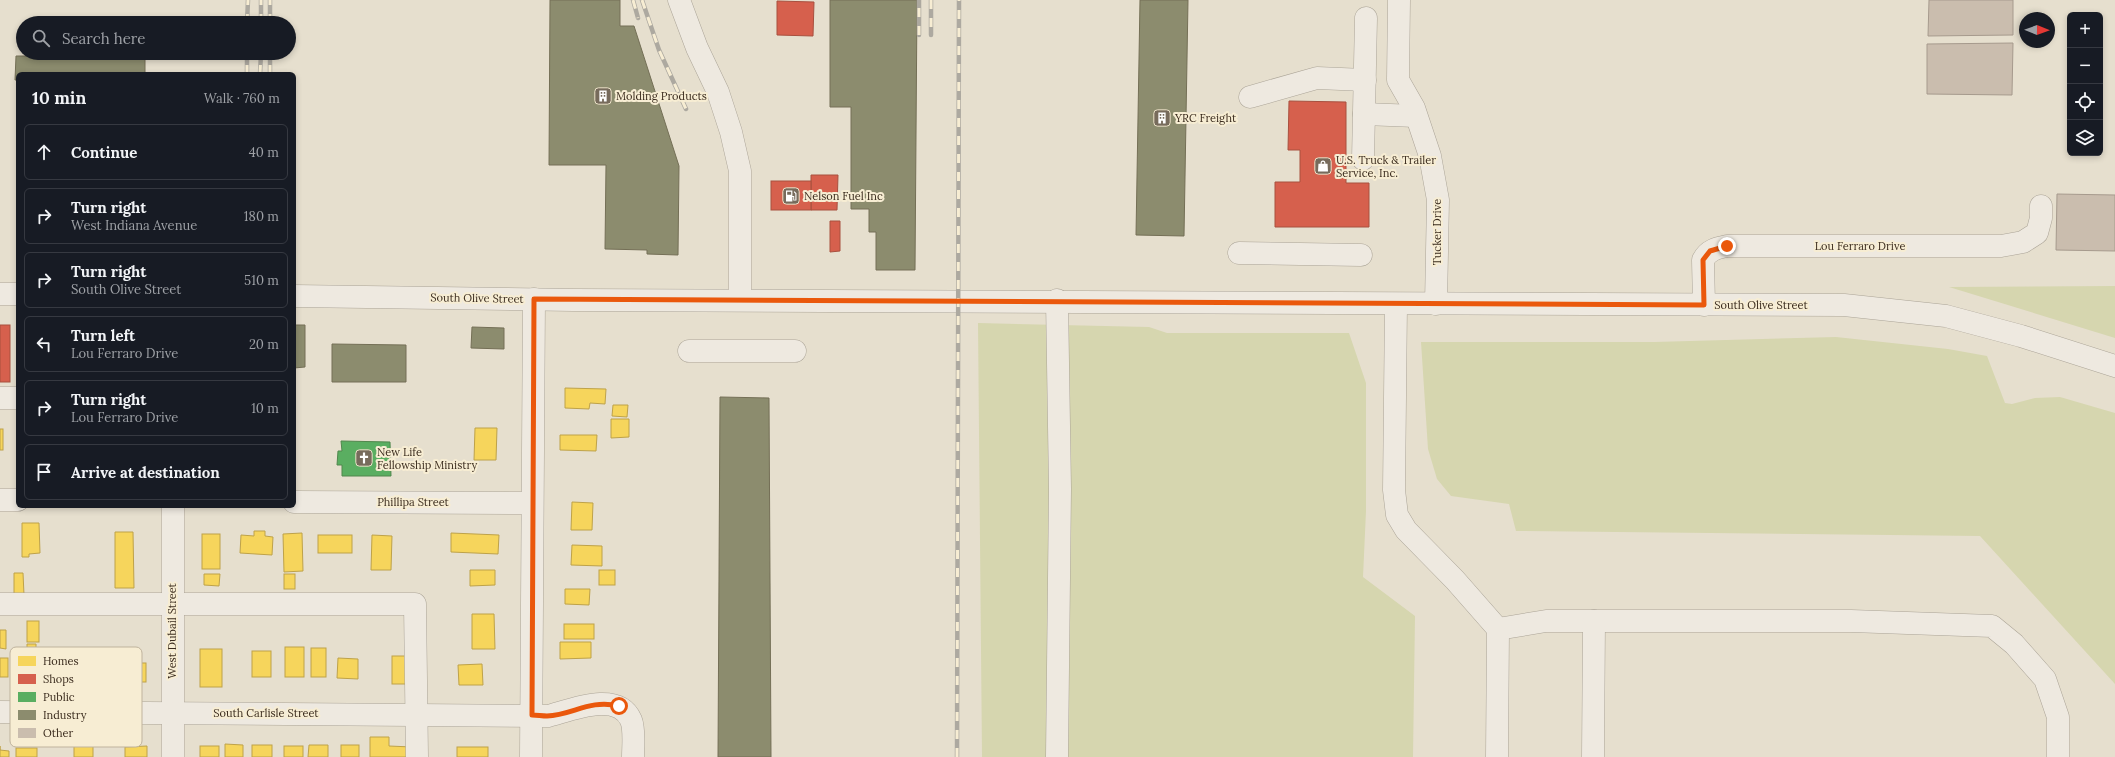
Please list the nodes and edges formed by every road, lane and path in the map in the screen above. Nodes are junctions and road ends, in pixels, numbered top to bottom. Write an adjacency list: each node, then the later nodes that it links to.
1 (679, 0): 16 (street)
2 (1399, 0): 7 (street, Tucker Drive)
3 (1366, 18): 4 (street)
4 (1365, 80): 5 (street); 6 (street)
5 (1250, 97)
6 (1364, 114): 7 (street); 8 (street)
7 (1416, 116): 19 (street, Tucker Drive)
8 (1363, 159)
9 (2041, 206): 20 (street, Lou Ferraro Drive)
10 (1239, 254): 11 (street)
11 (1361, 255)
12 (0, 294): 13 (street)
13 (16, 294)
14 (296, 296): 15 (street, South Olive Street)
15 (534, 299): 16 (street, South Olive Street); 29 (street)
16 (740, 299): 17 (street, South Olive Street)
17 (1057, 300): 18 (street, South Olive Street); 45 (street)
18 (1396, 304): 19 (street, South Olive Street); 34 (street)
19 (1436, 304): 20 (street, South Olive Street)
20 (1704, 305): 23 (street, South Olive Street)
21 (689, 351): 22 (street)
22 (795, 351)
23 (2115, 366)
24 (0, 398): 25 (street)
25 (16, 398)
26 (0, 500): 27 (street)
27 (16, 500)
28 (296, 502): 29 (street, Phillipa Street)
29 (532, 503): 40 (street)
30 (173, 508): 32 (street, West Dubail Street)
31 (0, 604): 32 (street)
32 (172, 605): 38 (street, West Dubail Street); 39 (street)
33 (1594, 621): 34 (street); 47 (street); 48 (street)
34 (1498, 629): 46 (street)
35 (0, 712): 36 (street, South Carlisle Street)
36 (10, 712)
37 (142, 713): 38 (street, South Carlisle Street)
38 (173, 713): 39 (street, South Carlisle Street); 41 (street, West Dubail Street)
39 (417, 714): 40 (street, South Carlisle Street); 42 (street)
40 (532, 715): 43 (street); 44 (street, South Carlisle Street)
41 (173, 757)
42 (417, 757)
43 (532, 757)
44 (633, 757)
45 (1057, 757)
46 (1498, 757)
47 (1593, 757)
48 (2058, 757)

